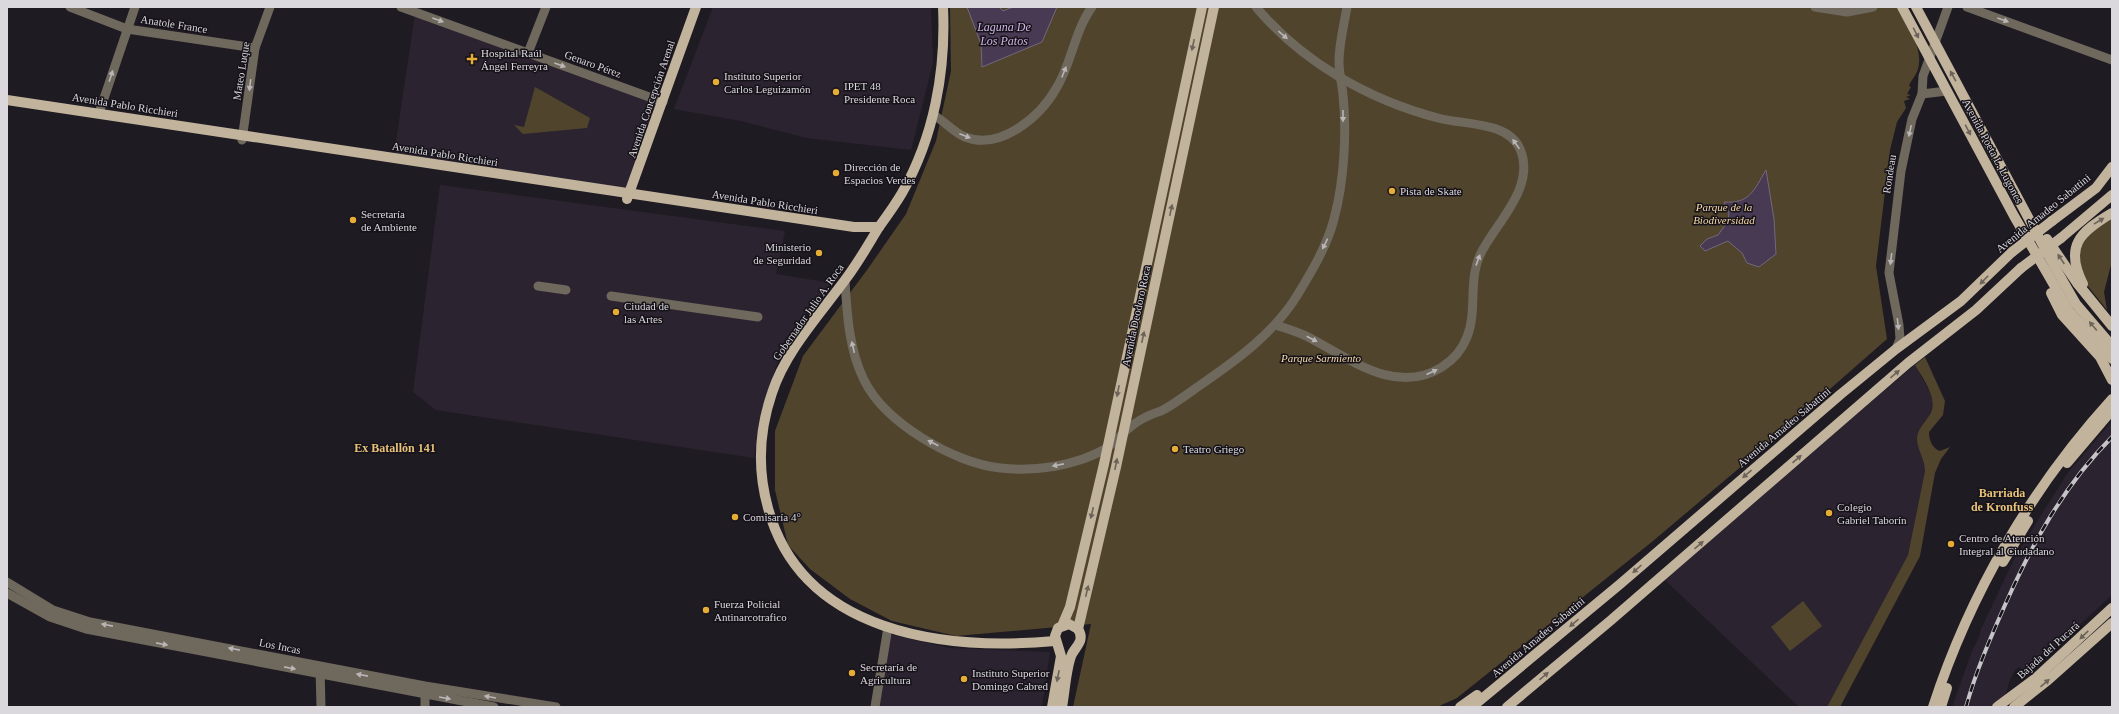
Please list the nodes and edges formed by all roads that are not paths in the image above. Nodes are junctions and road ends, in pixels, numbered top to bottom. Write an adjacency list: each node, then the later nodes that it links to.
1 (70, 7): 20 (street, Anatole France)
2 (135, 7): 20 (street)
3 (270, 7): 22 (street, Mateo Luque)
4 (546, 7): 23 (street)
5 (690, 7): 30 (main road, Avenida Concepción Arenal)
6 (696, 7): 30 (main road, Avenida Concepción Arenal)
7 (943, 7): 33 (main road)
8 (1092, 7): 33 (street, one-way to 8)
9 (1202, 7): 59 (main road, Avenida Deodoro Roca, one-way to 59)
10 (1214, 7): 58 (main road, Avenida Deodoro Roca, one-way to 10)
11 (1256, 7): 26 (street, one-way to 26)
12 (1347, 7): 26 (street)
13 (1815, 7): 14 (street)
14 (1873, 7)
15 (1902, 7): 24 (main road, Avenida Poeta L. Lugones, one-way to 24)
16 (1916, 7): 21 (main road, Avenida Poeta L. Lugones)
17 (1948, 7): 21 (street, Rondeau)
18 (1966, 7): 25 (street, one-way to 25)
19 (404, 8): 23 (street, Genaro Pérez, one-way to 23)
20 (127, 29): 22 (street, Anatole France); 32 (street, one-way to 20)
21 (1935, 44): 24 (street, Rondeau); 38 (main road, Avenida Poeta L. Lugones, one-way to 21)
22 (255, 48): 34 (street, Mateo Luque, one-way to 34)
23 (528, 53): 30 (street, Genaro Pérez, one-way to 30)
24 (1930, 59): 27 (main road, Avenida Poeta L. Lugones); 28 (street, Rondeau)
25 (2112, 60)
26 (1340, 77): 50 (street, one-way to 50); 50 (street, one-way to 26)
27 (1947, 91): 28 (street); 40 (main road, Avenida Poeta L. Lugones, one-way to 40)
28 (1922, 94): 53 (street, Rondeau, one-way to 53)
29 (7, 100): 32 (main road, Avenida Pablo Ricchieri)
30 (661, 101): 37 (main road, Avenida Concepción Arenal)
31 (7, 106): 34 (main road, Avenida Pablo Ricchieri)
32 (99, 113): 34 (main road, Avenida Pablo Ricchieri)
33 (933, 115): 41 (main road)
34 (243, 138): 37 (main road, Avenida Pablo Ricchieri)
35 (2112, 166): 53 (main road, Avenida Amadeo Sabattini, one-way to 53, bridge)
36 (2112, 195): 72 (main road, one-way to 36, bridge)
37 (626, 196): 41 (main road, Avenida Pablo Ricchieri); 42 (main road, Avenida Pablo Ricchieri)
38 (2025, 209): 47 (main road, one-way to 38); 48 (main road, Avenida Poeta L. Lugones)
39 (2112, 213): 47 (main road, one-way to 39)
40 (2014, 216): 48 (main road, Avenida Poeta L. Lugones); 55 (main road)
41 (879, 227): 42 (main road, Gobernador Julio A. Roca)
42 (871, 240): 43 (main road, Gobernador Julio A. Roca)
43 (845, 280): 59 (street, one-way to 43); 65 (main road, Gobernador Julio A. Roca)
44 (538, 286): 45 (street)
45 (566, 290)
46 (611, 296): 49 (street)
47 (2092, 302): 51 (main road)
48 (2073, 308): 52 (main road, Avenida Poeta L. Lugones, one-way to 48); 54 (main road, Avenida Poeta L. Lugones)
49 (758, 317)
50 (1276, 324): 58 (street)
51 (2112, 326)
52 (2112, 346)
53 (1896, 349): 70 (main road, Avenida Amadeo Sabattini, one-way to 70)
54 (2112, 359)
55 (2112, 380)
56 (2112, 398): 74 (main road)
57 (2112, 410): 74 (main road)
58 (1122, 432): 59 (street); 66 (main road, Avenida Deodoro Roca, one-way to 58)
59 (1107, 448): 64 (main road, Avenida Deodoro Roca, one-way to 64)
60 (7, 582): 69 (street, Los Incas, one-way to 60)
61 (7, 593): 69 (street, Los Incas, one-way to 69)
62 (2112, 608): 73 (main road, Bajada del Pucará, one-way to 73)
63 (2112, 623): 73 (main road, Bajada del Pucará, one-way to 63)
64 (1062, 626): 66 (main road); 67 (main road, Avenida Deodoro Roca)
65 (888, 627): 67 (main road, Gobernador Julio A. Roca); 79 (street)
66 (1078, 629): 68 (main road, Avenida Deodoro Roca)
67 (1056, 644): 68 (main road); 80 (main road, one-way to 80)
68 (1077, 647): 81 (main road, Avenida Deodoro Roca)
69 (320, 671): 71 (street, Los Incas); 75 (street)
70 (1516, 671): 82 (main road); 83 (main road, Avenida Amadeo Sabattini)
71 (425, 690): 76 (street); 77 (street, Los Incas, one-way to 77); 78 (street, Los Incas, one-way to 71)
72 (1524, 693): 84 (main road); 85 (main road)
73 (2012, 704): 86 (main road, Bajada del Pucará)
74 (1935, 705)
75 (321, 707)
76 (425, 707)
77 (494, 707)
78 (556, 707)
79 (876, 707)
80 (1052, 707)
81 (1062, 707)
82 (1460, 707)
83 (1472, 707)
84 (1507, 707)
85 (1512, 707)
86 (1997, 707)

